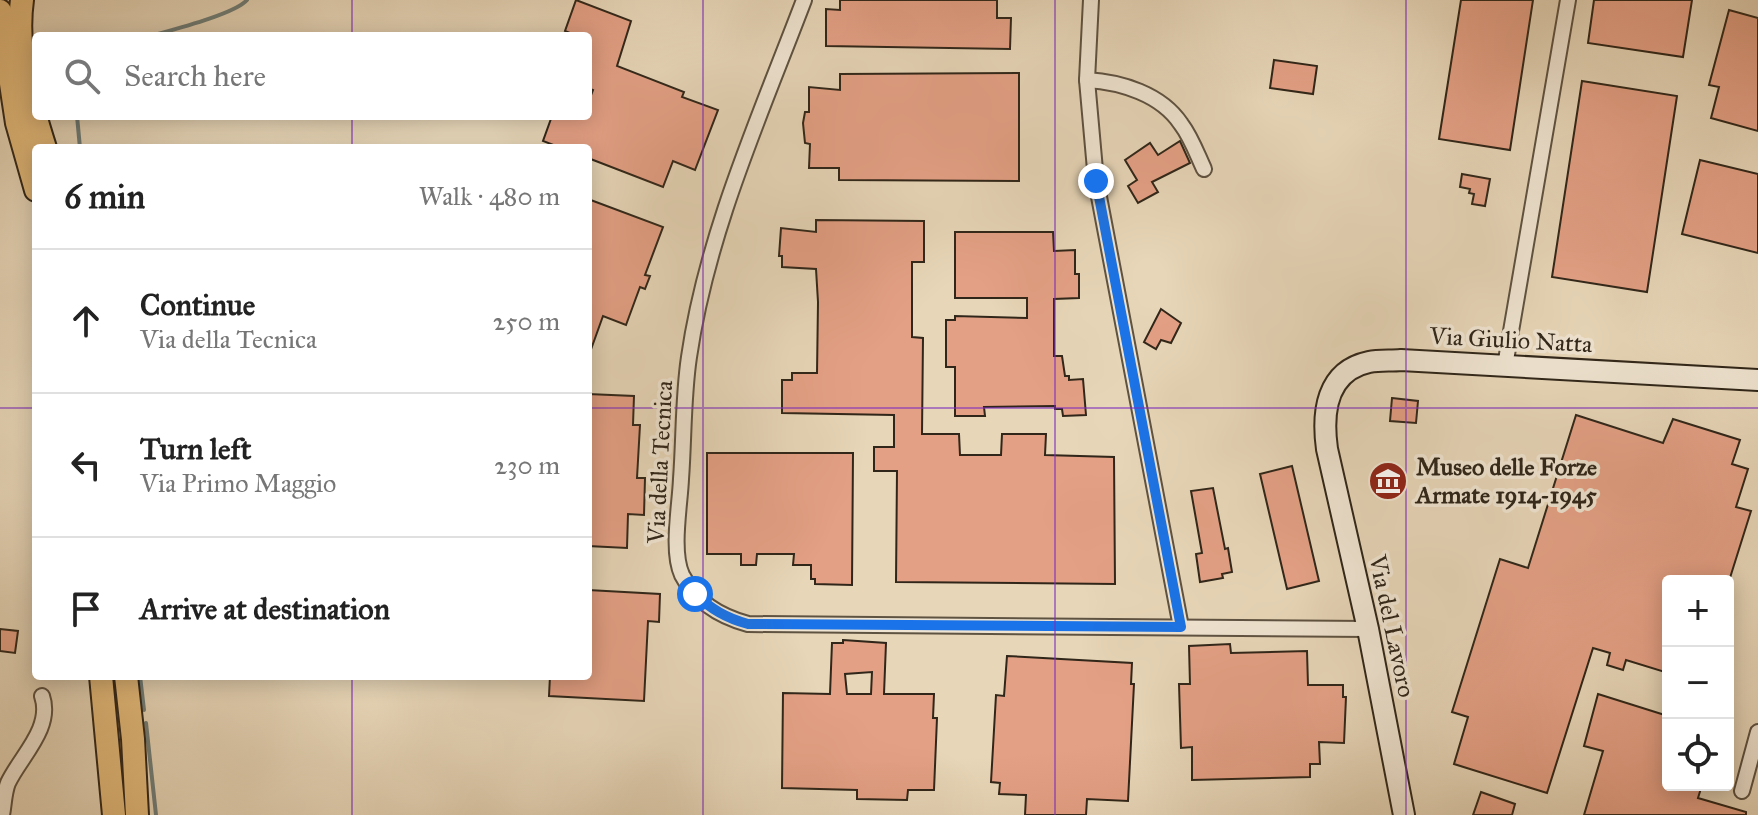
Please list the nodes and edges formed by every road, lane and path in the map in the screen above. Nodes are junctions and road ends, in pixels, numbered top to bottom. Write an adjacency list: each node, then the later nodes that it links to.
1 (804, 0): 15 (street, Via della Tecnica)
2 (1091, 0): 6 (street)
3 (1568, 0): 12 (street)
4 (11, 12): 5 (main road)
5 (14, 58): 7 (main road); 11 (main road)
6 (1087, 80): 10 (street); 15 (street)
7 (32, 109)
8 (36, 120): 9 (main road)
9 (44, 144)
10 (1204, 169)
11 (32, 176)
12 (1505, 366): 13 (street, Via Giulio Natta); 14 (street, Via Giulio Natta)
13 (1758, 380)
14 (1327, 449): 16 (street, Via del Lavoro)
15 (1181, 627): 16 (street, Via della Tecnica)
16 (1368, 629): 25 (street, Via del Lavoro)
17 (101, 680): 23 (main road)
18 (126, 680): 24 (main road)
19 (42, 696): 22 (street)
20 (1758, 732): 21 (street)
21 (1742, 791)
22 (2, 815)
23 (114, 815)
24 (137, 815)
25 (1404, 815)

